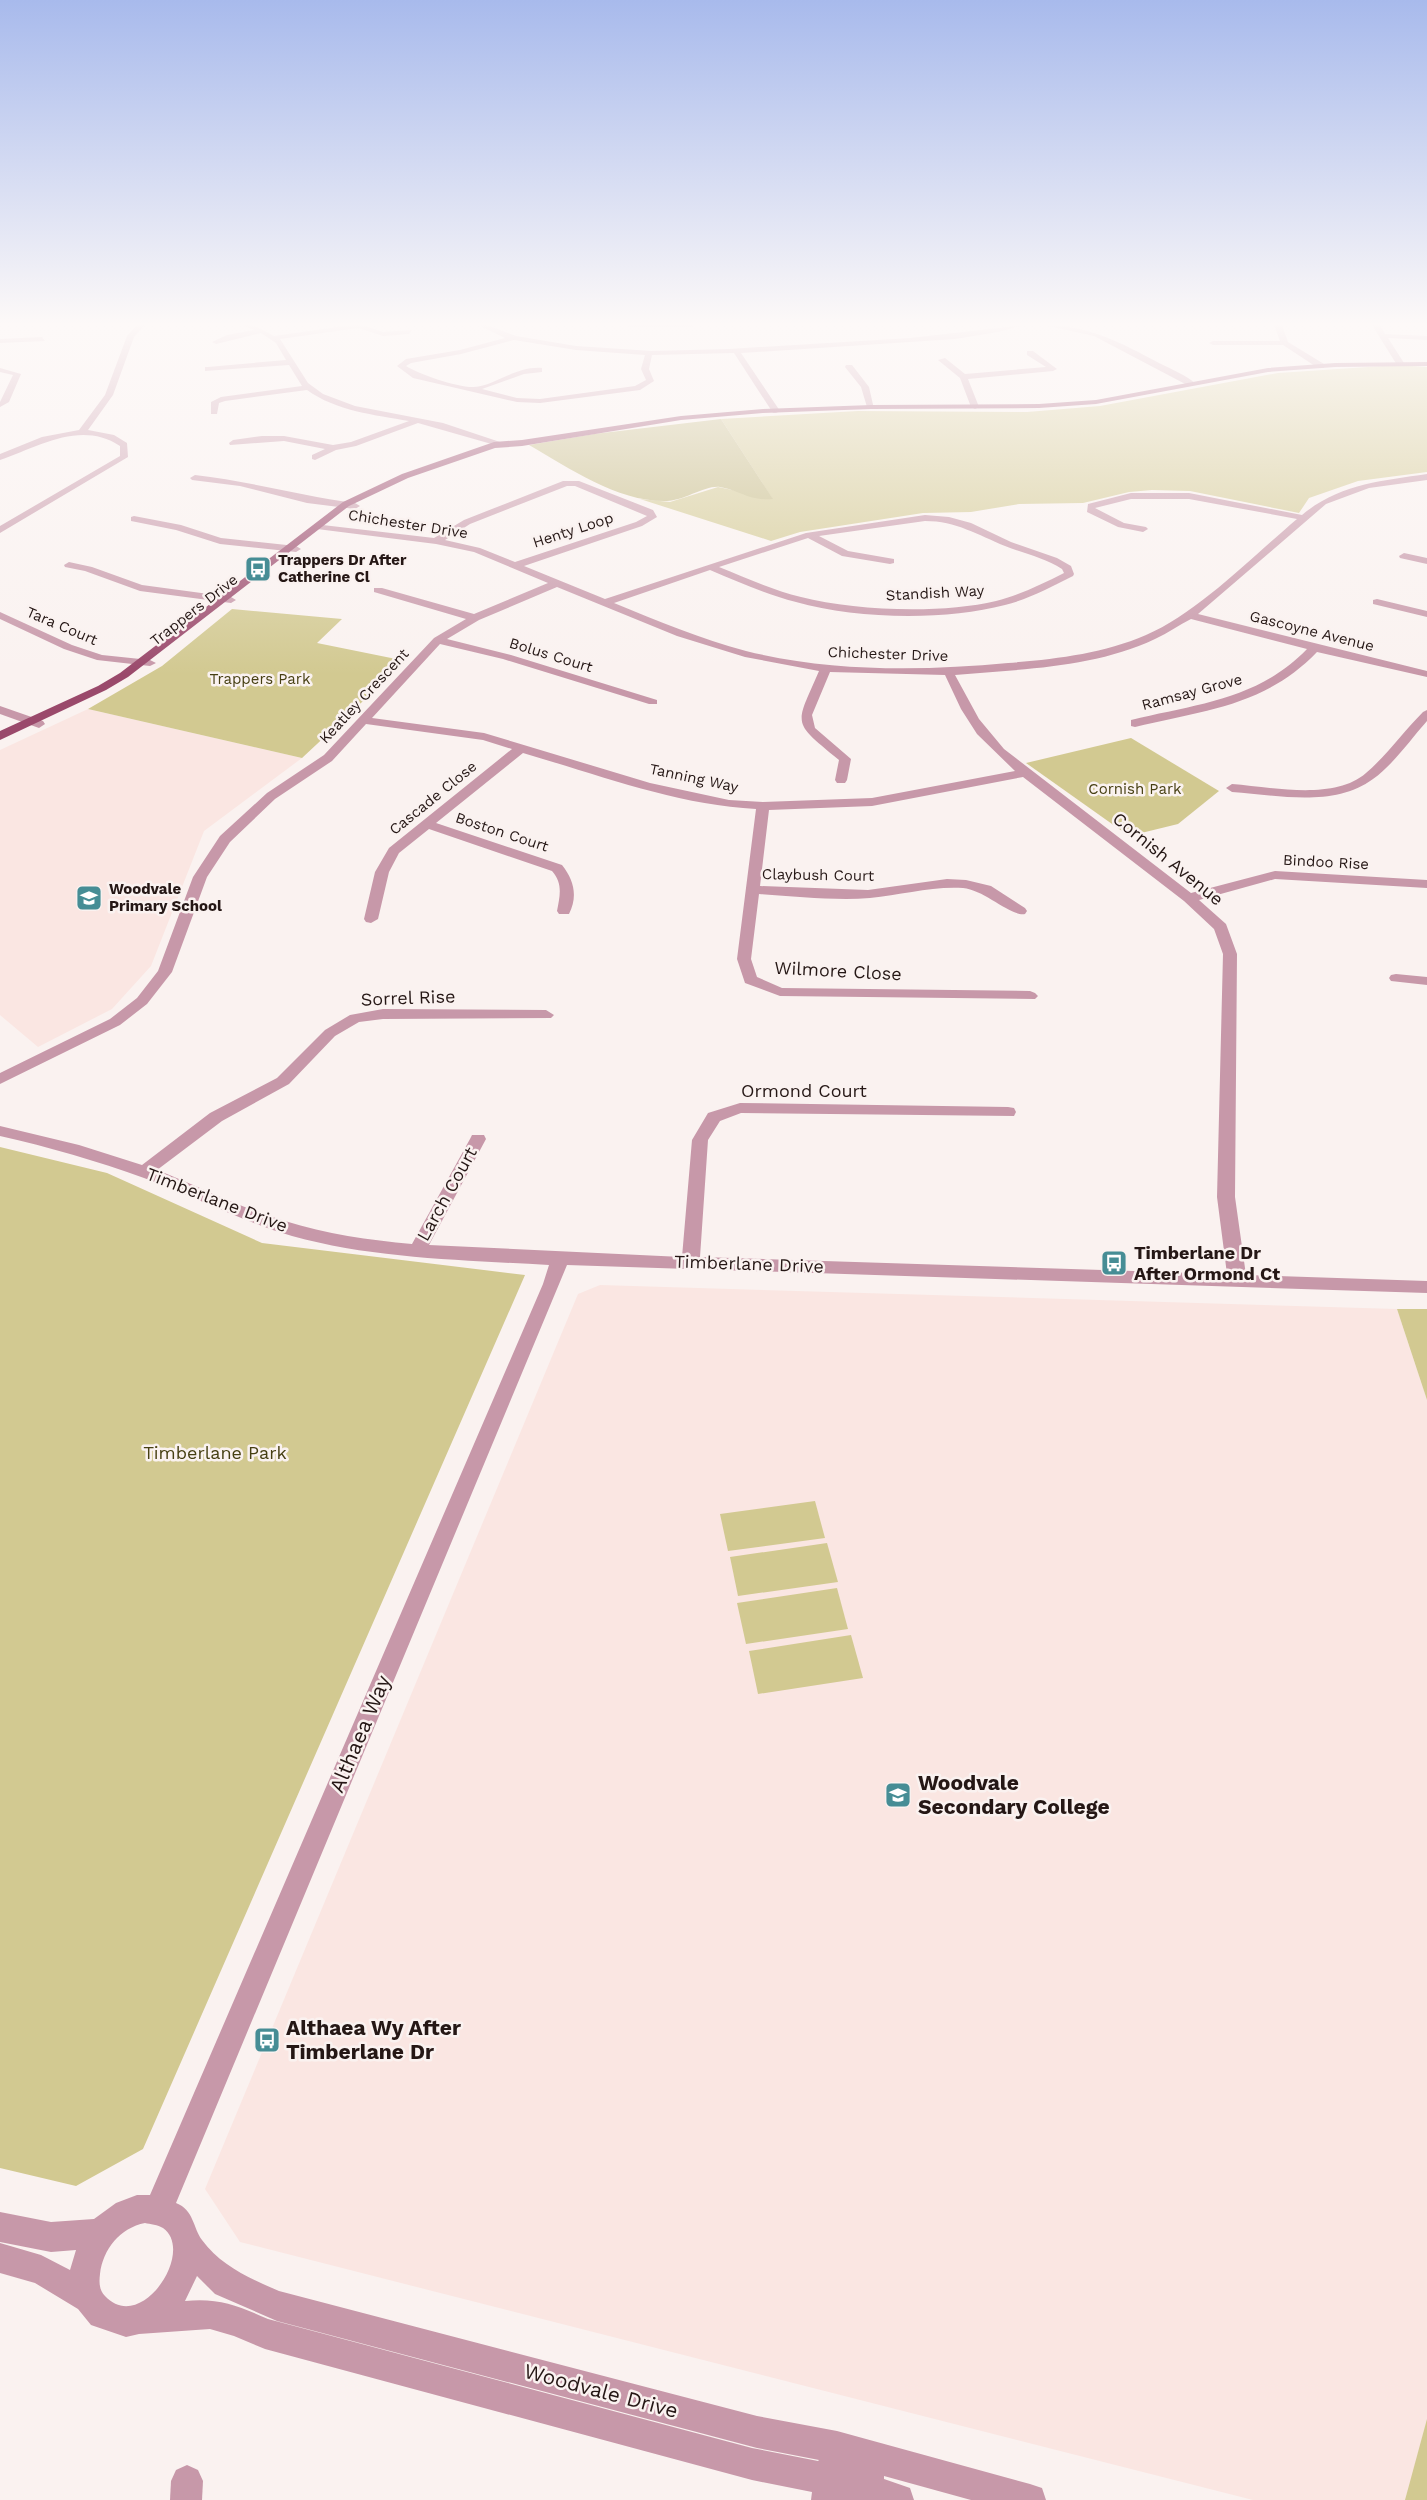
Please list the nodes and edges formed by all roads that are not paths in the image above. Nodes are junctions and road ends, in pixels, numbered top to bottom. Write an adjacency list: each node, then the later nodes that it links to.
1 (36, 442): 11 (street)
2 (121, 442): 20 (street)
3 (241, 442): 8 (street)
4 (308, 442): 10 (street)
5 (359, 442): 10 (street)
6 (487, 442): 9 (street)
7 (530, 442): 9 (main road, Trappers Drive)
8 (233, 443)
9 (499, 446): 15 (main road, Trappers Drive)
10 (333, 448): 12 (street)
11 (0, 457)
12 (315, 457)
13 (1427, 477): 17 (street, Chichester Drive)
14 (195, 478): 15 (street)
15 (350, 505): 18 (main road, Trappers Drive)
16 (134, 519): 23 (street)
17 (1304, 519): 19 (street); 37 (street, Chichester Drive)
18 (322, 526): 22 (street, Chichester Drive); 23 (main road, Trappers Drive)
19 (1143, 529)
20 (0, 530)
21 (809, 535): 25 (street); 29 (street, Standish Way); 29 (street, Standish Way)
22 (436, 541): 28 (street, Chichester Drive); 28 (street, Henty Loop)
23 (293, 549): 32 (main road, Trappers Drive)
24 (1404, 556): 26 (street)
25 (890, 561)
26 (1427, 561)
27 (69, 565): 32 (street)
28 (517, 565): 30 (street, Chichester Drive)
29 (710, 567): 33 (street, Standish Way)
30 (557, 583): 33 (street, Chichester Drive); 38 (street, Keatley Crescent)
31 (378, 590): 38 (street)
32 (227, 599): 41 (main road, Trappers Drive)
33 (606, 602): 42 (street, Chichester Drive)
34 (1377, 602): 35 (street)
35 (1427, 614)
36 (0, 615): 41 (street, Tara Court)
37 (1190, 615): 40 (street, Gascoyne Avenue); 43 (street, Chichester Drive)
38 (475, 618): 39 (street, Keatley Crescent)
39 (438, 640): 45 (street, Bolus Court); 48 (street, Keatley Crescent)
40 (1315, 648): 44 (street, Gascoyne Avenue); 50 (street, Ramsay Grove)
41 (146, 662): 49 (main road, Trappers Drive)
42 (826, 669): 43 (street, Chichester Drive); 55 (street)
43 (948, 672): 54 (street, Cornish Avenue)
44 (1427, 674)
45 (653, 702)
46 (0, 710): 49 (street)
47 (1427, 714): 56 (street)
48 (363, 720): 53 (street, Tanning Way); 69 (street, Keatley Crescent)
49 (36, 722): 51 (main road, Trappers Drive); 52 (main road, Trappers Drive)
50 (1135, 723)
51 (0, 736)
52 (0, 742)
53 (521, 748): 57 (street, Tanning Way); 58 (street, Cascade Close)
54 (1023, 773): 57 (street, Tanning Way); 61 (street, Cornish Avenue)
55 (841, 780)
56 (1232, 788)
57 (763, 806): 60 (street, Wilmore Close)
58 (426, 824): 62 (street, Boston Court); 64 (street, Cascade Close)
59 (1427, 884): 61 (street, Bindoo Rise)
60 (753, 890): 63 (street, Claybush Court); 67 (street, Wilmore Close)
61 (1189, 898): 79 (street, Cornish Avenue)
62 (564, 911)
63 (1020, 911)
64 (371, 919)
65 (1396, 978): 66 (street)
66 (1427, 981)
67 (1030, 996)
68 (546, 1015): 75 (street, Sorrel Rise)
69 (0, 1079)
70 (1008, 1112): 78 (street, Ormond Court)
71 (0, 1131): 74 (street, Timberlane Drive)
72 (477, 1138): 76 (street, Larch Court)
73 (0, 1144): 74 (street, Timberlane Drive)
74 (87, 1155): 75 (street, Timberlane Drive)
75 (144, 1172): 76 (street, Timberlane Drive)
76 (417, 1250): 77 (street, Timberlane Drive)
77 (560, 1259): 78 (street, Timberlane Drive); 81 (street, Althaea Way)
78 (691, 1262): 79 (street, Timberlane Drive)
79 (1237, 1280): 80 (street, Timberlane Drive)
80 (1427, 1287)
81 (160, 2208): 83 (street); 84 (street)
82 (0, 2227): 83 (street)
83 (101, 2233): 86 (street)
84 (188, 2247): 87 (street); 88 (street, Woodvale Drive)
85 (0, 2258): 86 (street)
86 (88, 2298): 87 (street)
87 (140, 2319): 90 (street, Woodvale Drive)
88 (837, 2447): 89 (street, Woodvale Drive); 90 (street)
89 (871, 2457): 91 (street); 93 (street, Woodvale Drive)
90 (829, 2490): 91 (street, Woodvale Drive)
91 (864, 2495): 92 (street, Woodvale Drive)
92 (898, 2500)
93 (1030, 2500)

